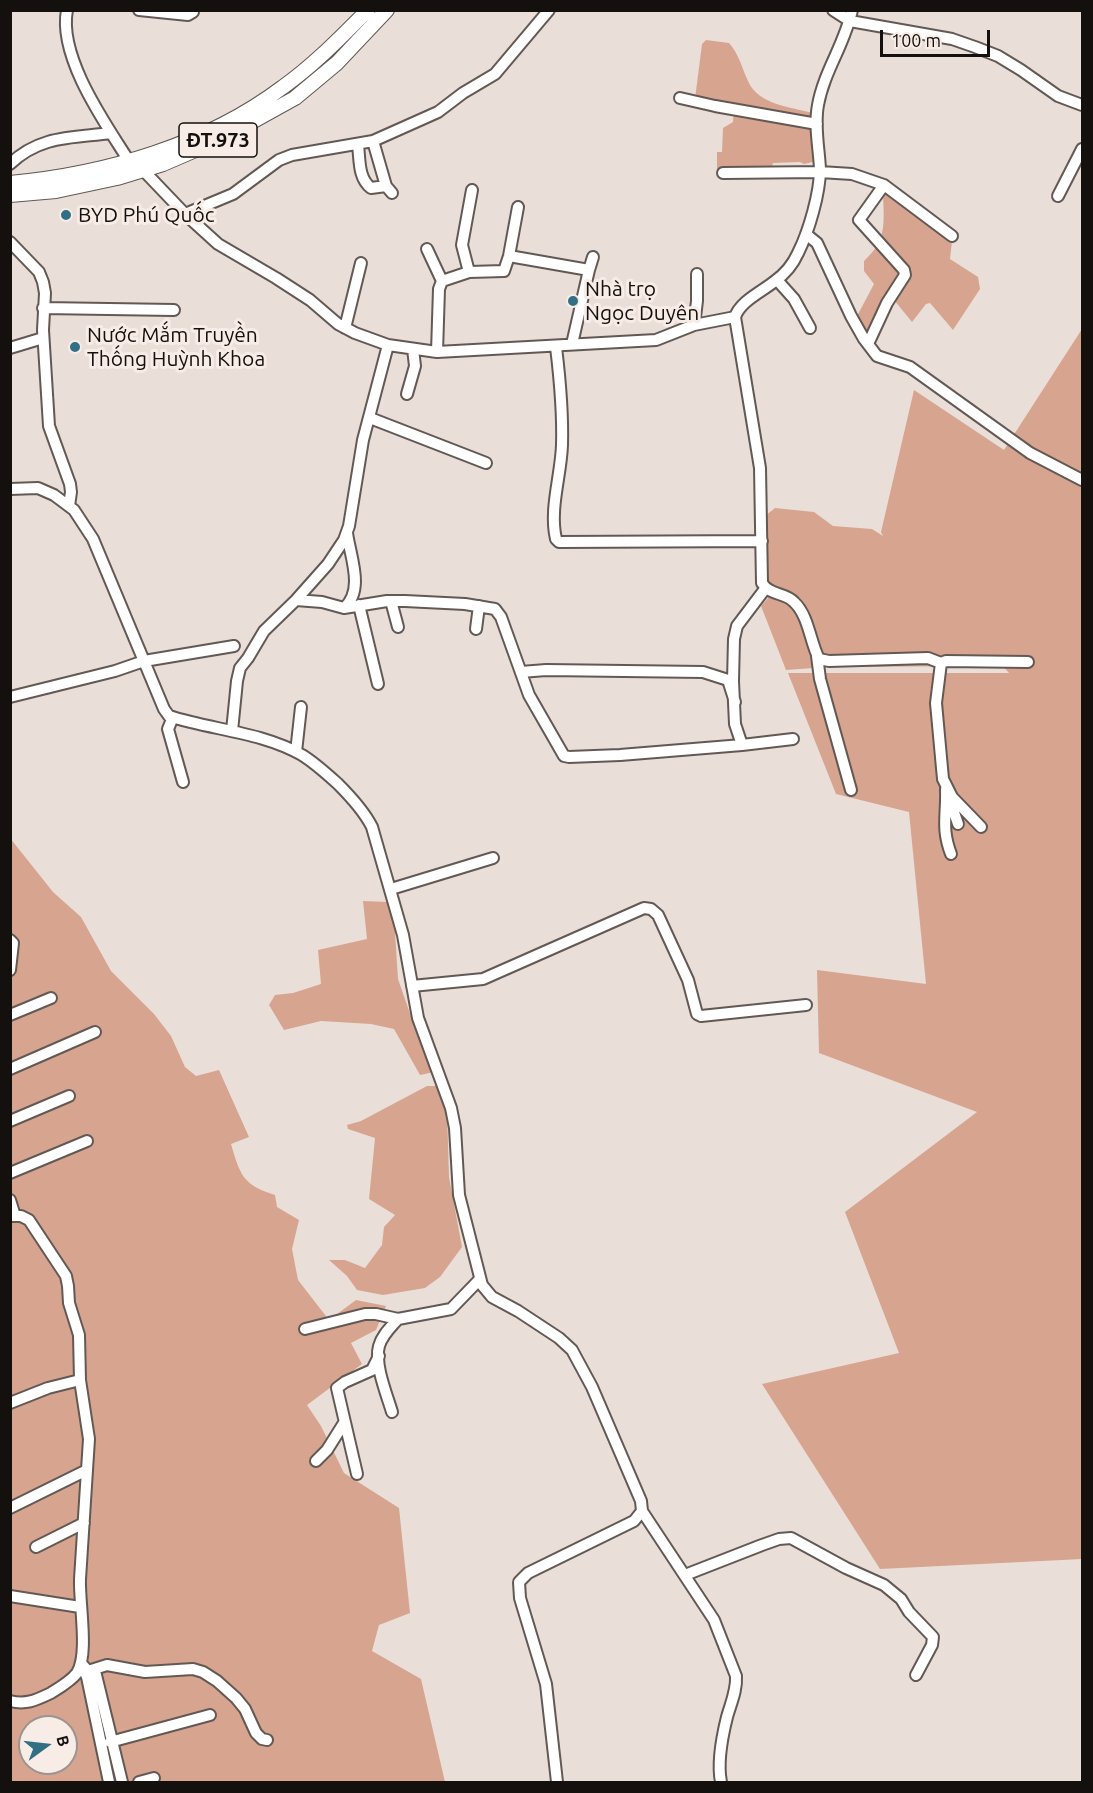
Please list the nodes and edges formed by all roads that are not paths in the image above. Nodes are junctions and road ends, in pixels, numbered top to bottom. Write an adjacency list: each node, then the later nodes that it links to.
1 (67, 10): 12 (street)
2 (139, 10): 7 (street)
3 (368, 10): 17 (main road, ĐT.973)
4 (387, 10): 17 (main road, ĐT.973)
5 (549, 10): 13 (street)
6 (833, 10): 8 (street)
7 (193, 12)
8 (851, 16): 10 (street); 11 (street)
9 (680, 98): 11 (street)
10 (1083, 105)
11 (817, 124): 19 (street)
12 (111, 134): 16 (street); 17 (street)
13 (373, 141): 14 (street); 14 (street)
14 (358, 145): 26 (street)
15 (1083, 149): 24 (street)
16 (10, 164)
17 (135, 168): 20 (main road, ĐT.973); 23 (main road, ĐT.973); 26 (street)
18 (723, 172): 19 (street)
19 (820, 172): 21 (street); 27 (street)
20 (10, 183)
21 (884, 185): 28 (street); 47 (street)
22 (472, 190): 35 (street)
23 (10, 195)
24 (1058, 196)
25 (518, 207): 31 (street)
26 (185, 214): 43 (street)
27 (806, 234): 37 (street); 47 (street)
28 (952, 236)
29 (10, 242): 39 (street)
30 (427, 249): 38 (street)
31 (509, 256): 34 (street); 35 (street)
32 (593, 257): 34 (street)
33 (361, 262): 43 (street)
34 (590, 270): 46 (street)
35 (469, 272): 38 (street)
36 (697, 274): 42 (street)
37 (777, 280): 41 (street); 44 (street)
38 (442, 281): 52 (street)
39 (43, 308): 40 (street); 45 (street)
40 (174, 310)
41 (735, 317): 42 (street); 60 (street)
42 (694, 325): 46 (street)
43 (345, 328): 48 (street)
44 (810, 328)
45 (43, 338): 50 (street); 58 (street)
46 (572, 344): 49 (street)
47 (868, 344): 56 (street)
48 (387, 345): 51 (street); 54 (street)
49 (556, 347): 52 (street); 60 (street)
50 (10, 348)
51 (413, 349): 52 (street); 53 (street)
52 (437, 352)
53 (407, 394)
54 (370, 417): 55 (street); 59 (street)
55 (486, 463)
56 (1083, 480)
57 (10, 489): 58 (street)
58 (69, 506): 71 (street)
59 (347, 532): 62 (street); 66 (street)
60 (762, 541): 61 (street)
61 (765, 589): 70 (street); 77 (street)
62 (296, 600): 66 (street); 80 (street)
63 (391, 601): 64 (street); 65 (street); 67 (street)
64 (359, 605): 66 (street); 75 (street)
65 (479, 606): 68 (street); 74 (street)
66 (344, 608)
67 (398, 627)
68 (476, 629)
69 (234, 646): 71 (street)
70 (817, 656): 73 (street); 86 (street)
71 (144, 661): 76 (street); 79 (street)
72 (1028, 662): 73 (street)
73 (941, 663): 85 (street)
74 (521, 672): 77 (street); 82 (street)
75 (378, 684)
76 (10, 697)
77 (735, 702): 82 (street)
78 (301, 706): 83 (street)
79 (173, 717): 80 (street); 84 (street)
80 (232, 731): 83 (street)
81 (794, 739): 82 (street)
82 (742, 746)
83 (296, 752): 91 (street)
84 (183, 782)
85 (946, 789): 87 (street); 88 (street); 89 (street)
86 (851, 790)
87 (958, 824)
88 (981, 827)
89 (951, 854)
90 (493, 858): 91 (street)
91 (391, 889): 94 (street)
92 (10, 940): 93 (street)
93 (10, 970)
94 (412, 986): 96 (street); 106 (street)
95 (51, 998): 97 (street)
96 (806, 1005)
97 (12, 1010)
98 (95, 1032): 99 (street)
99 (10, 1069)
100 (69, 1096): 101 (street)
101 (10, 1121)
102 (87, 1141): 103 (street)
103 (10, 1173)
104 (10, 1200): 105 (street)
105 (13, 1216): 110 (street)
106 (480, 1279): 107 (street); 118 (street)
107 (398, 1319): 108 (street); 109 (street)
108 (305, 1329)
109 (379, 1356): 112 (street); 113 (street)
110 (80, 1380): 111 (street); 115 (street)
111 (10, 1403)
112 (392, 1412)
113 (344, 1423): 114 (street); 116 (street)
114 (320, 1461)
115 (87, 1470): 117 (street); 119 (street)
116 (357, 1474)
117 (10, 1508)
118 (642, 1511): 121 (street); 134 (street)
119 (84, 1523): 120 (street); 123 (street)
120 (36, 1547)
121 (685, 1575): 125 (street); 135 (street)
122 (10, 1596): 123 (street)
123 (80, 1607): 124 (street)
124 (84, 1667): 126 (street); 128 (street); 129 (street); 131 (street)
125 (916, 1675)
126 (10, 1701)
127 (210, 1715): 129 (street)
128 (267, 1740)
129 (110, 1742): 132 (street)
130 (154, 1778): 133 (street)
131 (109, 1782)
132 (122, 1782)
133 (139, 1782)
134 (557, 1782)
135 (721, 1782)

